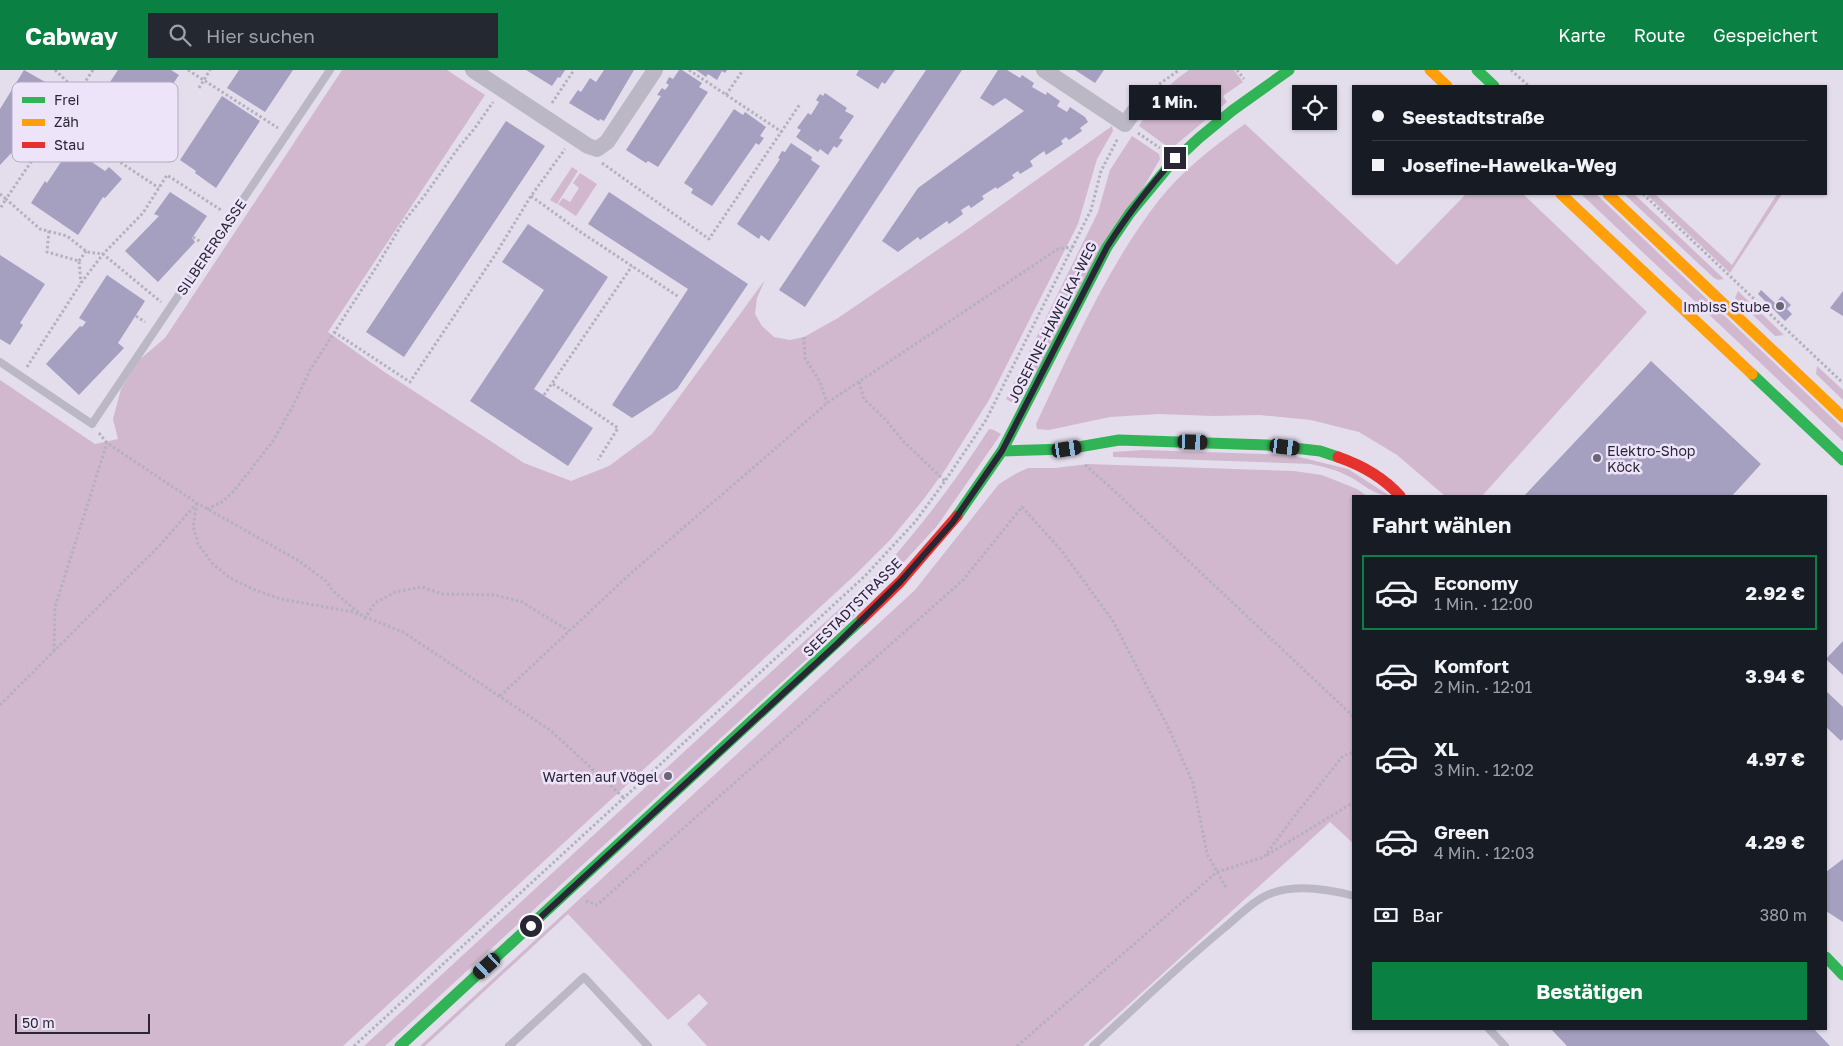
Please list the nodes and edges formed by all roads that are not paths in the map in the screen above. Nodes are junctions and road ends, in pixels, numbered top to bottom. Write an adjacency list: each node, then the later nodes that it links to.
1 (330, 70): 13 (lane, SILBERERGASSE)
2 (473, 70): 3 (street)
3 (655, 70)
4 (1044, 70): 10 (street)
5 (1290, 70): 15 (street, JOSEFINE-HAWELKA-WEG)
6 (1430, 70): 8 (street)
7 (1477, 70): 9 (street)
8 (1446, 85)
9 (1493, 85)
10 (1141, 102)
11 (1562, 195): 16 (street)
12 (1609, 195): 14 (street)
13 (0, 362)
14 (1843, 416)
15 (1002, 451): 17 (street); 22 (street, SEESTADTSTRASSE)
16 (1843, 460)
17 (1399, 495)
18 (1352, 895): 25 (lane)
19 (1827, 958): 20 (street)
20 (1843, 975)
21 (1490, 1030): 26 (lane)
22 (400, 1046)
23 (509, 1046): 24 (lane)
24 (648, 1046)
25 (1093, 1046)
26 (1505, 1046)

